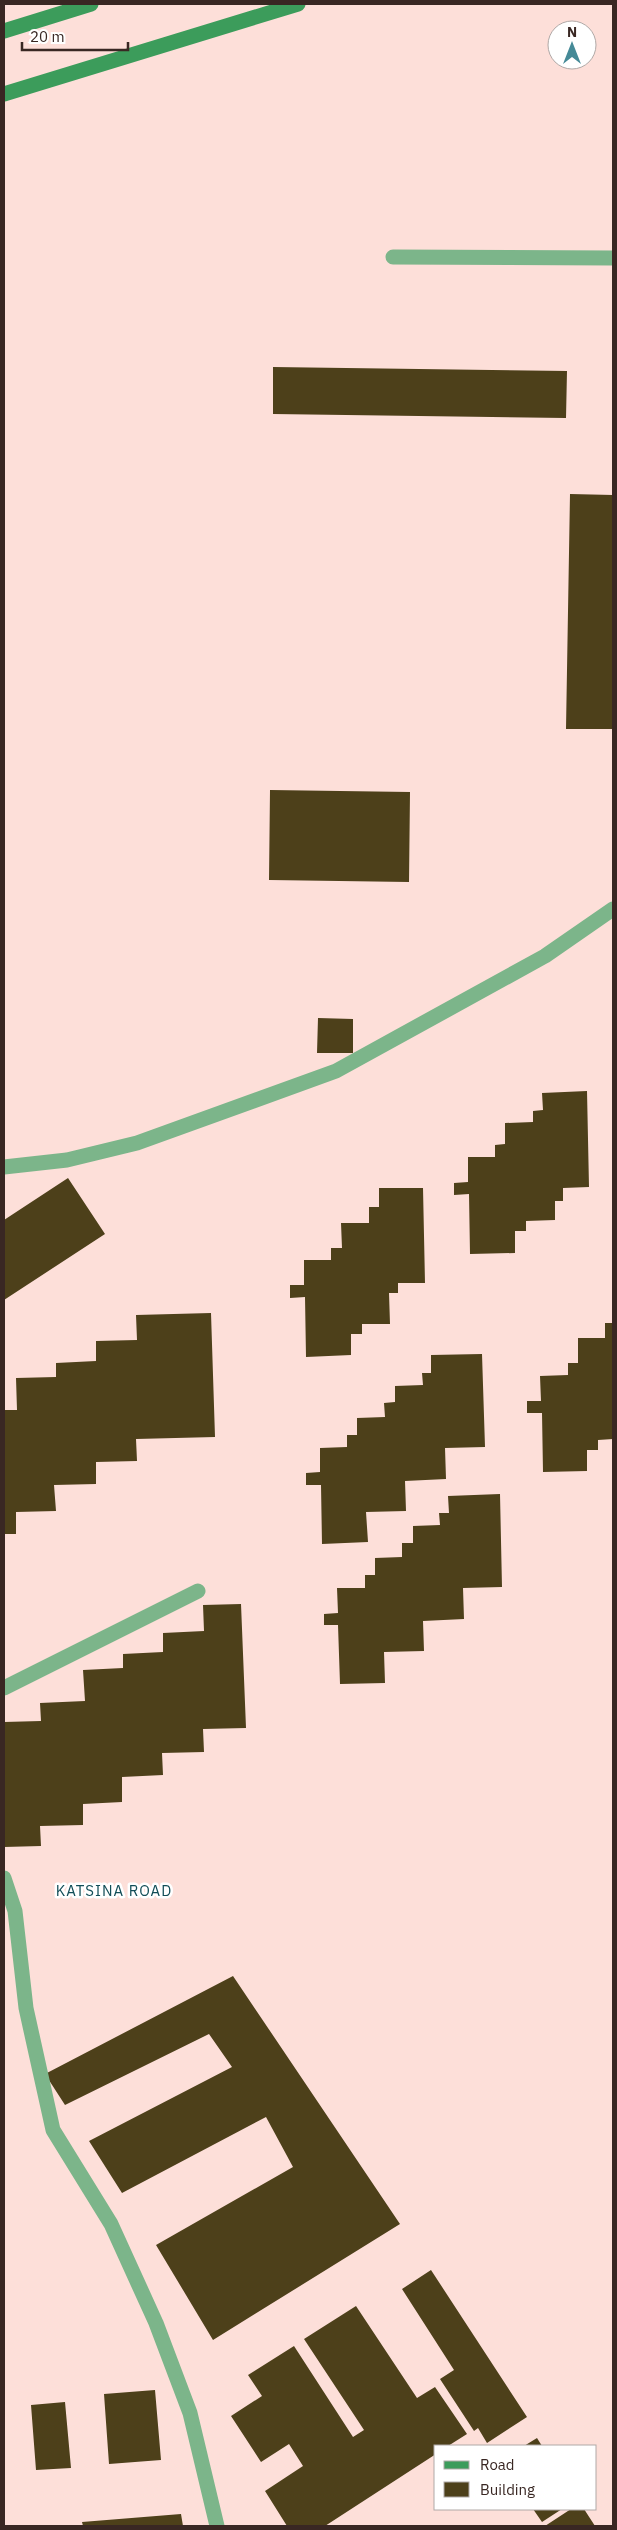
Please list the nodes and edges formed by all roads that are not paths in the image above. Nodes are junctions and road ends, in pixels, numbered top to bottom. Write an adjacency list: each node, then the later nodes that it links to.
1 (91, 4): 3 (main road)
2 (298, 4): 4 (main road)
3 (4, 31)
4 (4, 94)
5 (393, 257): 6 (street)
6 (613, 258)
7 (613, 909): 8 (street)
8 (4, 1167)
9 (198, 1591): 10 (street)
10 (4, 1688)
11 (4, 1878): 12 (street)
12 (217, 2526)

